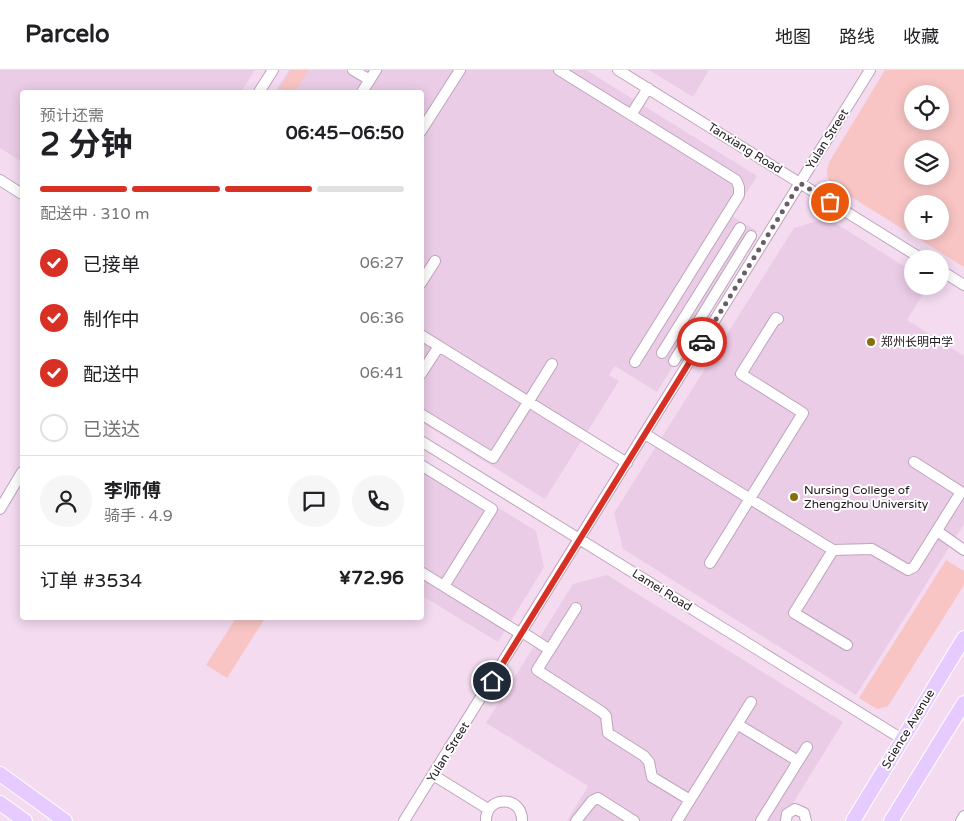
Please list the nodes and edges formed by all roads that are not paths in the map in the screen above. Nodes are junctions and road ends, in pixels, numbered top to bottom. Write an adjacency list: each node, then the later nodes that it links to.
1 (273, 70): 10 (street)
2 (353, 70): 8 (street)
3 (376, 70): 8 (street)
4 (460, 70): 13 (street)
5 (559, 70): 12 (street)
6 (618, 70): 9 (street, Tanxiang Road)
7 (870, 70): 15 (street, Yulan Street)
8 (370, 80): 11 (street)
9 (648, 88): 12 (street); 15 (street, Tanxiang Road)
10 (260, 90)
11 (363, 90)
12 (631, 115): 17 (street)
13 (424, 126)
14 (0, 180): 16 (street)
15 (800, 183): 20 (street, Yulan Street); 21 (street, Tanxiang Road)
16 (20, 193)
17 (725, 219): 18 (street); 28 (street)
18 (740, 228): 19 (street); 30 (street)
19 (751, 236): 20 (street); 31 (street)
20 (763, 243): 34 (street, Yulan Street)
21 (908, 250)
22 (435, 261): 24 (street)
23 (949, 276): 25 (street)
24 (424, 278)
25 (964, 285)
26 (778, 319): 44 (street)
27 (424, 337): 29 (street)
28 (647, 344): 30 (street); 32 (street)
29 (439, 346): 35 (street); 36 (street)
30 (662, 353): 31 (street)
31 (674, 360): 34 (street)
32 (635, 362)
33 (552, 364): 36 (street)
34 (685, 368): 38 (street, Yulan Street)
35 (424, 369)
36 (528, 402): 37 (street); 41 (street)
37 (424, 416)
38 (644, 434): 41 (street, Yulan Street); 44 (street)
39 (424, 444): 47 (street, Lamei Road)
40 (914, 462): 46 (street)
41 (626, 463): 47 (street, Yulan Street)
42 (424, 467): 52 (street)
43 (20, 475): 45 (street)
44 (750, 499): 48 (street); 50 (street)
45 (0, 508)
46 (936, 531): 48 (street); 49 (street)
47 (579, 539): 54 (street, Yulan Street); 61 (street, Lamei Road)
48 (833, 550): 56 (street)
49 (964, 550)
50 (710, 563)
51 (424, 574): 52 (street)
52 (444, 586): 54 (street)
53 (576, 608): 57 (street)
54 (521, 633): 57 (street); 65 (street, Yulan Street)
55 (964, 638): 61 (main road, Science Avenue)
56 (847, 645)
57 (550, 650): 66 (street)
58 (751, 702): 60 (street)
59 (964, 703): 83 (main road)
60 (737, 724): 63 (street); 66 (street)
61 (902, 739): 82 (main road, Science Avenue)
62 (807, 747): 63 (street)
63 (798, 762): 68 (street)
64 (0, 774): 73 (main road)
65 (433, 775): 69 (street); 74 (street, Yulan Street)
66 (690, 800): 79 (street)
67 (0, 803): 72 (main road)
68 (772, 804): 71 (street); 80 (street)
69 (488, 809): 75 (street); 76 (street)
70 (964, 816): 84 (street)
71 (787, 817): 81 (street)
72 (25, 821)
73 (65, 821)
74 (404, 821)
75 (486, 821)
76 (522, 821)
77 (576, 821): 78 (street)
78 (634, 821)
79 (677, 821)
80 (761, 821)
81 (806, 821)
82 (853, 821)
83 (890, 821)
84 (961, 821)

